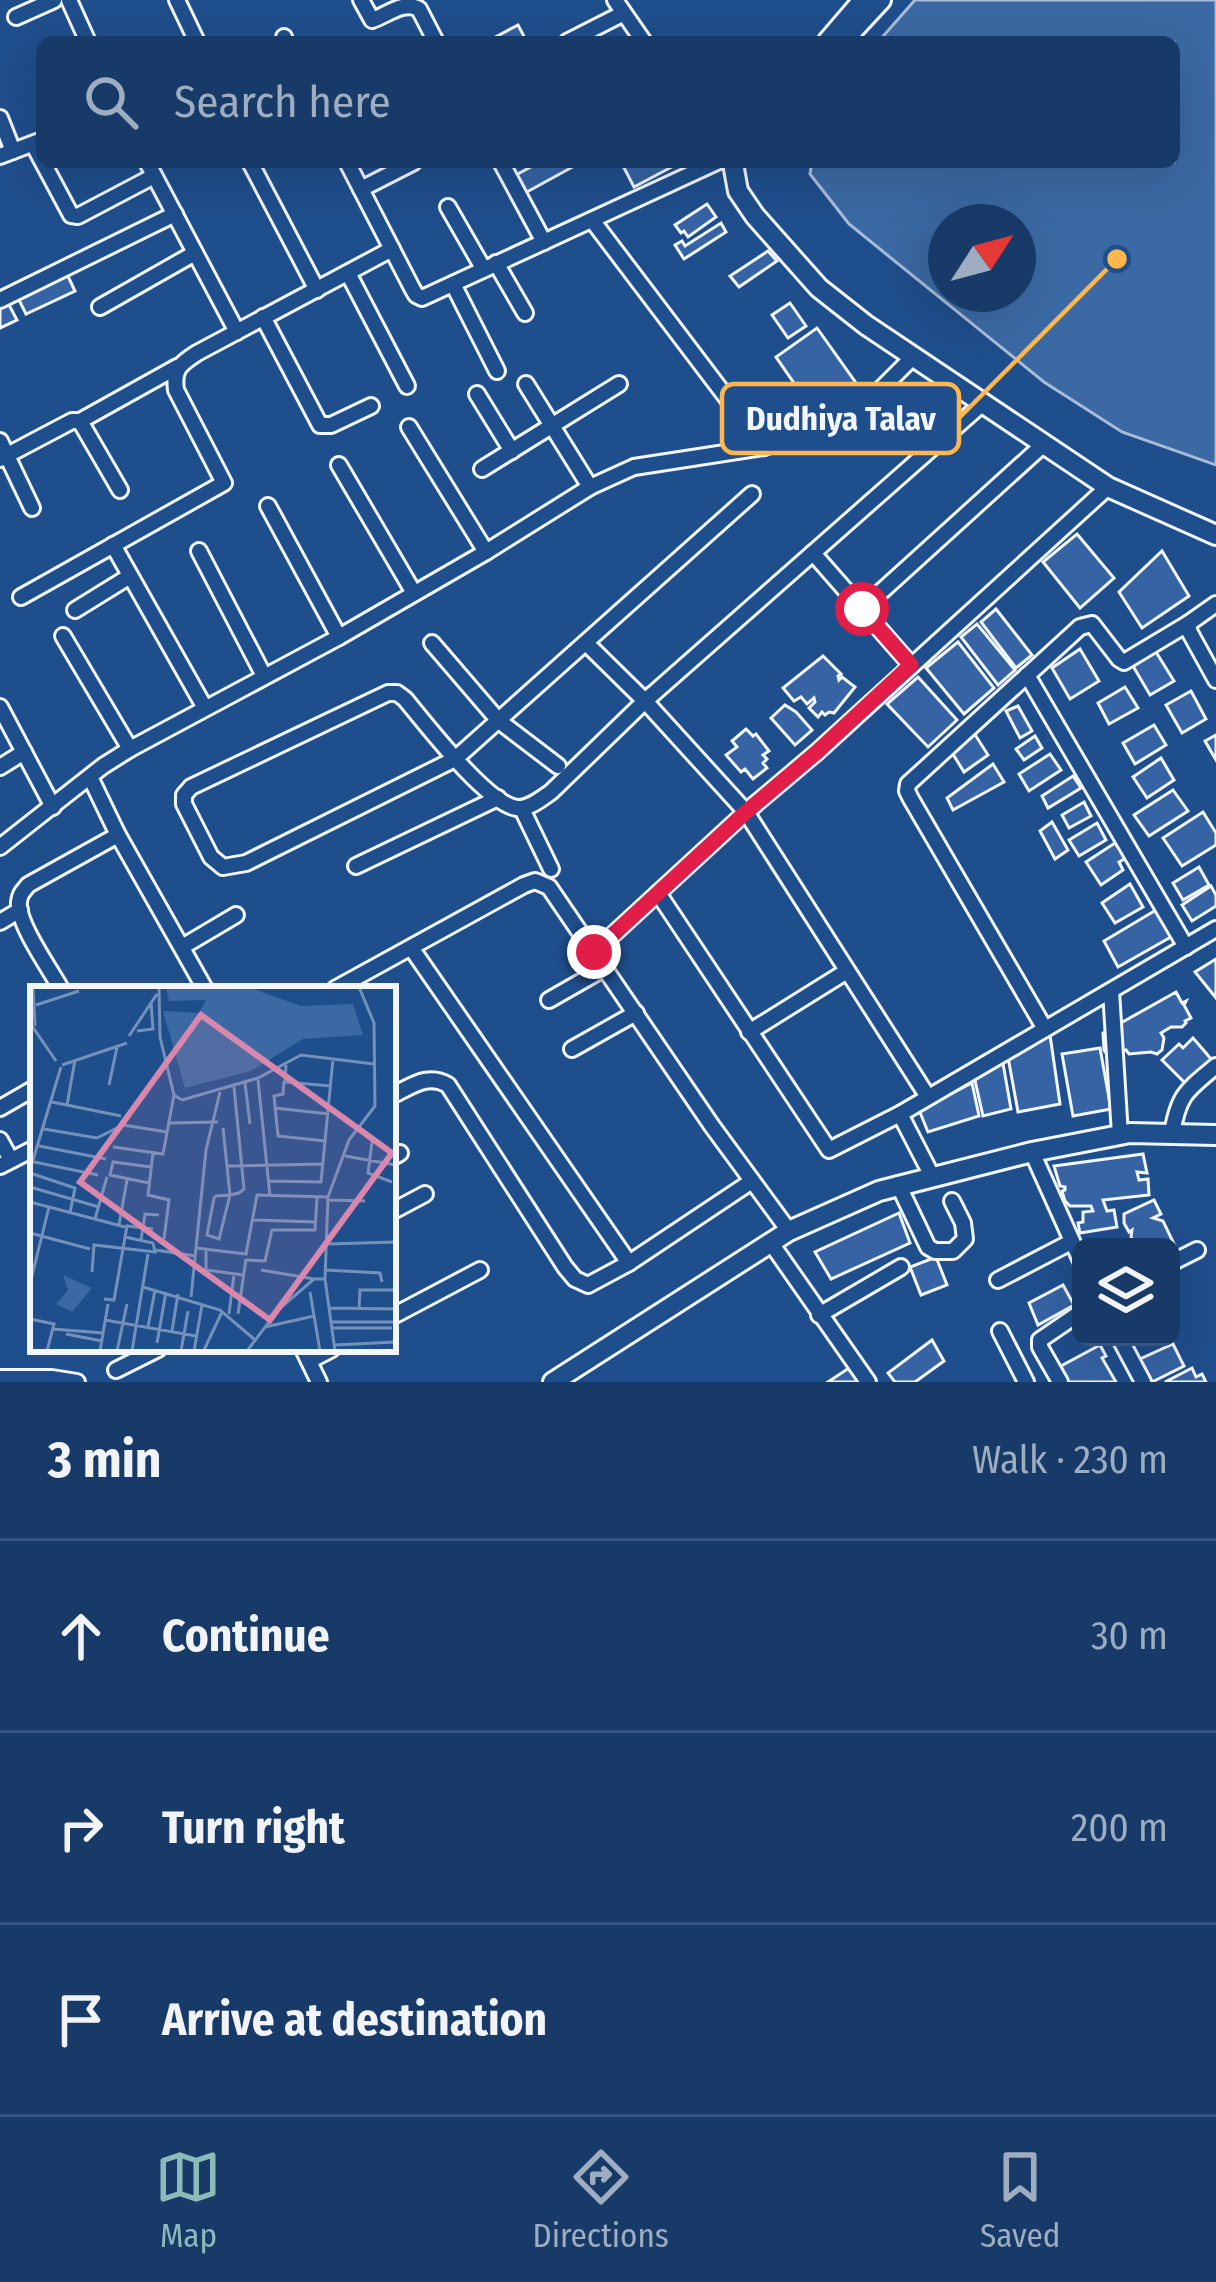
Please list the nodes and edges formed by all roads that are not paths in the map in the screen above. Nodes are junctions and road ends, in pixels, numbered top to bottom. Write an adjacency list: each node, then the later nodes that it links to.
1 (54, 0): 9 (street)
2 (69, 0): 10 (street)
3 (177, 0): 11 (street)
4 (361, 0): 7 (street)
5 (863, 0): 15 (main road)
6 (880, 0): 16 (main road)
7 (418, 7): 12 (street)
8 (618, 7): 13 (street); 14 (street)
9 (16, 17)
10 (85, 36)
11 (194, 36)
12 (433, 36)
13 (576, 36)
14 (640, 36)
15 (832, 36)
16 (847, 36)
17 (0, 118): 19 (street)
18 (36, 142): 19 (street)
19 (7, 154)
20 (49, 168): 28 (street)
21 (253, 168): 40 (street)
22 (350, 168): 29 (street)
23 (402, 168): 29 (street)
24 (505, 168): 34 (street)
25 (704, 168): 33 (street)
26 (734, 168): 30 (main road)
27 (745, 168): 30 (main road)
28 (150, 169): 32 (street)
29 (361, 189): 35 (street)
30 (746, 204): 46 (main road)
31 (448, 207): 37 (street)
32 (175, 214): 36 (street); 41 (street)
33 (592, 220): 34 (street); 59 (street)
34 (544, 242): 37 (street)
35 (392, 249): 38 (street); 39 (street)
36 (195, 253): 42 (street); 45 (street)
37 (490, 266): 39 (street); 43 (street)
38 (348, 273): 40 (street); 51 (street)
39 (453, 284): 48 (street)
40 (317, 290): 44 (street)
41 (0, 300)
42 (100, 307)
43 (525, 313)
44 (263, 317): 45 (street); 54 (street)
45 (237, 332): 47 (street)
46 (914, 357): 53 (main road); 59 (street)
47 (177, 368): 55 (street); 71 (street)
48 (497, 371)
49 (526, 384): 56 (street)
50 (619, 384): 56 (street)
51 (407, 386)
52 (477, 394): 60 (street)
53 (983, 403): 58 (main road); 74 (street)
54 (371, 406)
55 (80, 421): 61 (street); 66 (street)
56 (553, 426): 60 (street); 64 (street)
57 (409, 427): 73 (street)
58 (1044, 444): 65 (main road); 79 (street)
59 (764, 447): 64 (street)
60 (512, 451): 63 (street)
61 (2, 452): 69 (street)
62 (339, 465): 76 (street)
63 (482, 469)
64 (590, 487): 73 (street)
65 (1108, 487): 70 (main road); 86 (street)
66 (120, 490)
67 (752, 494): 85 (street)
68 (268, 506): 83 (street)
69 (32, 508)
70 (1216, 535)
71 (113, 545): 75 (street); 77 (street)
72 (200, 551): 88 (street)
73 (486, 552): 76 (street)
74 (813, 553): 79 (street); 90 (street)
75 (130, 576): 80 (street); 92 (street)
76 (413, 593): 83 (street)
77 (21, 596)
78 (1216, 604): 81 (street)
79 (862, 609): 86 (street)
80 (75, 610)
81 (1189, 623): 87 (street); 89 (street)
82 (63, 636): 94 (street)
83 (339, 637): 88 (street)
84 (432, 644): 93 (street)
85 (587, 644): 90 (street); 93 (street)
86 (911, 665): 103 (street)
87 (1027, 675): 114 (street); 125 (street)
88 (265, 676): 92 (street)
89 (1216, 680)
90 (645, 701): 102 (street); 103 (street)
91 (0, 707): 95 (street)
92 (205, 708): 94 (street)
93 (499, 721): 96 (street); 97 (street)
94 (130, 749): 99 (street)
95 (24, 752): 98 (street); 101 (street)
96 (455, 759): 96 (street); 100 (street)
97 (558, 766)
98 (0, 767)
99 (90, 777): 101 (street); 104 (street)
100 (498, 798): 102 (street); 106 (street)
101 (53, 807): 105 (street)
102 (522, 809): 107 (street)
103 (746, 812): 108 (street); 118 (street)
104 (118, 835): 109 (street); 113 (street)
105 (0, 848)
106 (356, 866)
107 (550, 869)
108 (658, 893): 116 (street); 126 (street)
109 (20, 910): 111 (street); 119 (street)
110 (236, 915): 113 (street)
111 (0, 922)
112 (1216, 929): 114 (street)
113 (182, 947): 120 (street)
114 (1186, 947): 122 (street)
115 (412, 949): 116 (street); 121 (street); 151 (street)
116 (594, 952): 117 (street)
117 (604, 968): 123 (street); 124 (street)
118 (847, 971): 126 (street); 131 (street)
119 (59, 986)
120 (203, 986)
121 (341, 986)
122 (1111, 991): 125 (street); 135 (street)
123 (549, 1000)
124 (636, 1013): 127 (street); 141 (street)
125 (1045, 1029): 131 (street)
126 (749, 1032): 133 (street)
127 (572, 1049)
128 (1216, 1066): 134 (street)
129 (30, 1091): 132 (street)
130 (396, 1094): 151 (street)
131 (928, 1097): 133 (street)
132 (0, 1108)
133 (899, 1114): 140 (street)
134 (1172, 1133): 135 (main road); 136 (main road)
135 (1120, 1135): 138 (main road)
136 (1216, 1135)
137 (0, 1140): 139 (street)
138 (1032, 1152): 140 (main road); 147 (street)
139 (5, 1163)
140 (932, 1176): 142 (main road)
141 (752, 1181): 146 (street); 151 (street)
142 (898, 1184): 144 (street); 146 (main road)
143 (425, 1194): 145 (street)
144 (952, 1201)
145 (396, 1209)
146 (789, 1231): 148 (main road)
147 (1071, 1242): 154 (street)
148 (771, 1243): 156 (street); 167 (main road)
149 (1197, 1250): 150 (street)
150 (1180, 1258)
151 (629, 1263)
152 (902, 1267): 156 (street)
153 (480, 1270): 155 (street)
154 (998, 1280)
155 (396, 1314)
156 (819, 1315): 168 (street)
157 (1072, 1318): 170 (street)
158 (1000, 1331): 169 (street)
159 (1124, 1346): 171 (street)
160 (152, 1352): 162 (street)
161 (306, 1355): 166 (street)
162 (116, 1370)
163 (0, 1378): 164 (street)
164 (54, 1380): 165 (street)
165 (77, 1382)
166 (319, 1382)
167 (554, 1382)
168 (868, 1382)
169 (1026, 1382)
170 (1060, 1382)
171 (1143, 1382)

